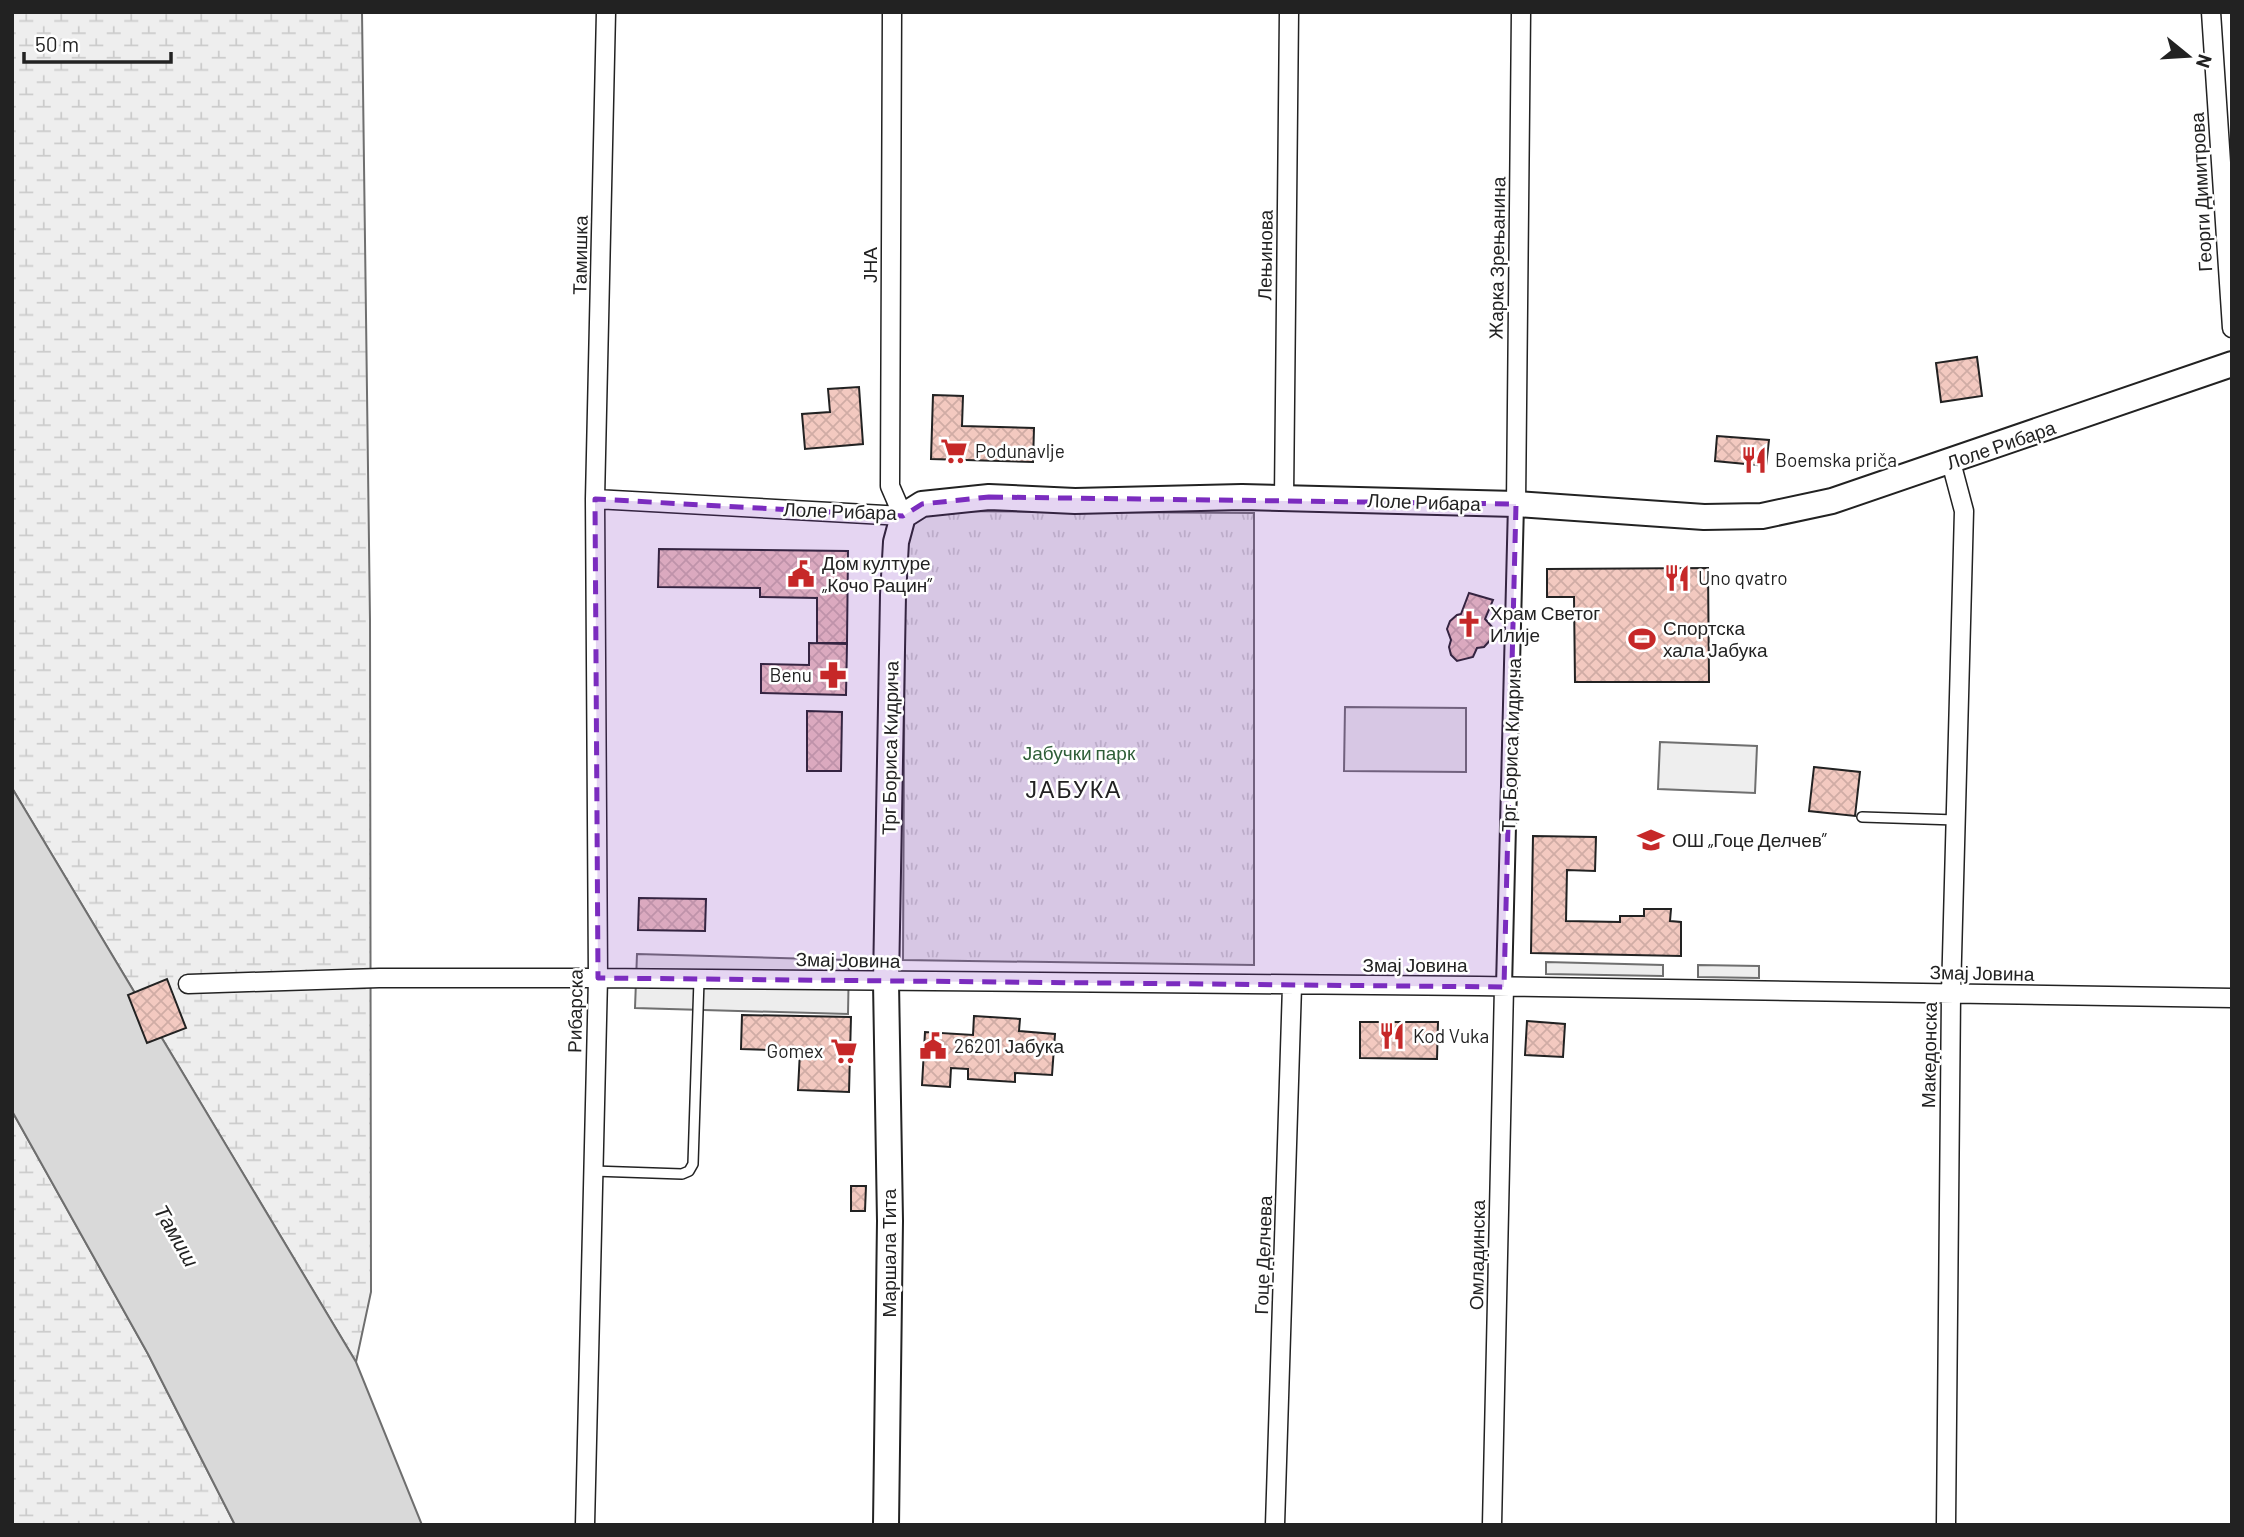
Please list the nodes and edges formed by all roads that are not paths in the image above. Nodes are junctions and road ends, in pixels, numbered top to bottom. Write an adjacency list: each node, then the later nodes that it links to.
1 (606, 12): 10 (street, Тамишка)
2 (892, 12): 12 (street, ЈНА)
3 (1289, 12): 9 (street, Лењинова)
4 (1521, 12): 11 (street, Жарка Зрењанина)
5 (2211, 12): 6 (street, Георги Димитрова)
6 (2232, 328)
7 (2232, 364): 8 (main road, Лоле Рибара)
8 (1951, 462): 11 (main road, Лоле Рибара); 14 (street, Македонска)
9 (1284, 498): 11 (main road, Лоле Рибара); 12 (main road, Лоле Рибара)
10 (595, 499): 12 (street, Лоле Рибара); 15 (street, Рибарска)
11 (1516, 504): 20 (street, Трг Бориса Кидрича)
12 (903, 516): 17 (main road, Трг Бориса Кидрича)
13 (1862, 817): 14 (lane)
14 (1956, 820): 21 (street, Македонска)
15 (598, 978): 16 (street, Змај Јовина); 18 (street, Змај Јовина); 23 (street, Рибарска)
16 (699, 980): 17 (street, Змај Јовина); 23 (lane)
17 (886, 982): 19 (street, Змај Јовина); 25 (main road, Маршала Тита)
18 (188, 984)
19 (1292, 986): 20 (street, Змај Јовина); 26 (street, Гоце Делчева)
20 (1504, 987): 21 (street, Змај Јовина); 27 (street, Омладинска)
21 (1951, 994): 22 (street, Змај Јовина); 28 (street, Македонска)
22 (2232, 998)
23 (593, 1171): 24 (street, Рибарска)
24 (585, 1525)
25 (886, 1525)
26 (1275, 1525)
27 (1492, 1525)
28 (1946, 1525)

